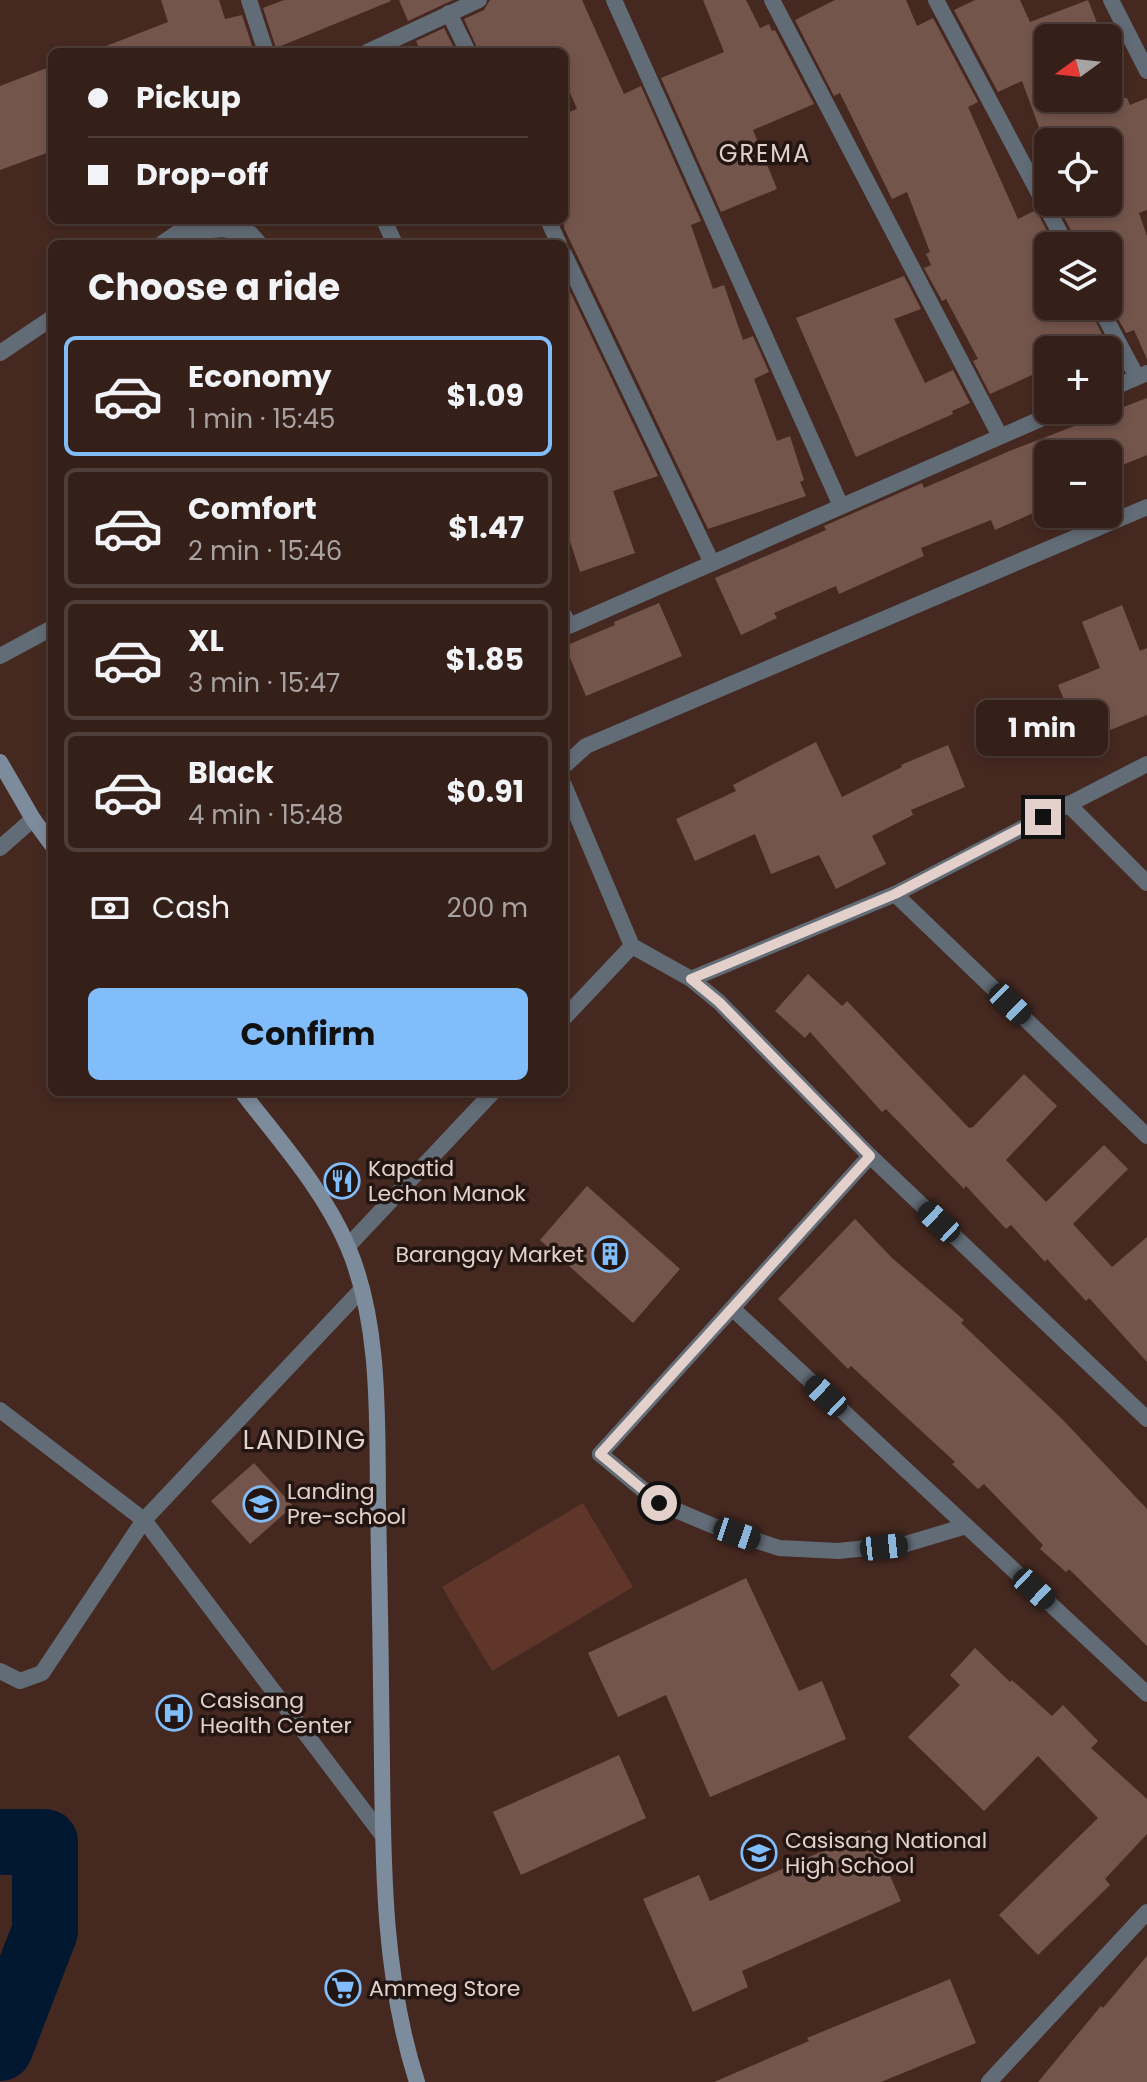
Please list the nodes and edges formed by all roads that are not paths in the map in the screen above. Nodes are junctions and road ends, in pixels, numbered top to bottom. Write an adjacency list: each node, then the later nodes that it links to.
1 (249, 0): 8 (street)
2 (479, 0): 7 (street)
3 (614, 0): 23 (street)
4 (772, 0): 22 (street)
5 (936, 0): 12 (street)
6 (1111, 0): 11 (street)
7 (449, 13): 9 (street); 10 (street)
8 (265, 48)
9 (375, 48)
10 (466, 48)
11 (1147, 71)
12 (1060, 232)
13 (167, 240): 14 (street)
14 (256, 240)
15 (568, 262): 25 (street)
16 (1108, 320): 19 (street)
17 (48, 321): 18 (street)
18 (0, 353)
19 (1142, 375): 20 (street)
20 (1122, 384)
21 (1034, 422): 22 (street)
22 (1000, 436): 23 (street)
23 (841, 506): 25 (street)
24 (1147, 507): 30 (street)
25 (712, 563): 26 (street)
26 (568, 624)
27 (48, 630): 28 (street)
28 (0, 656)
29 (0, 762): 34 (main road)
30 (568, 762)
31 (1147, 764): 33 (street)
32 (568, 794): 39 (street)
33 (1068, 804): 37 (street); 38 (street)
34 (33, 819): 35 (main road); 36 (street)
35 (48, 840)
36 (0, 848)
37 (1147, 883)
38 (895, 894): 40 (street); 44 (street)
39 (632, 946): 40 (street); 41 (street)
40 (691, 979): 45 (street)
41 (568, 1014)
42 (245, 1096): 46 (main road)
43 (489, 1096): 46 (street)
44 (1147, 1136)
45 (870, 1156): 48 (street); 50 (street)
46 (348, 1246): 47 (main road)
47 (362, 1289): 51 (street); 55 (main road)
48 (733, 1309): 52 (street); 52 (street)
49 (0, 1410): 51 (street)
50 (1147, 1419)
51 (144, 1520): 53 (street); 55 (street)
52 (966, 1526): 54 (street)
53 (0, 1671)
54 (1147, 1694)
55 (383, 1836): 57 (main road)
56 (1147, 1912): 58 (street)
57 (413, 2080)
58 (989, 2082)

